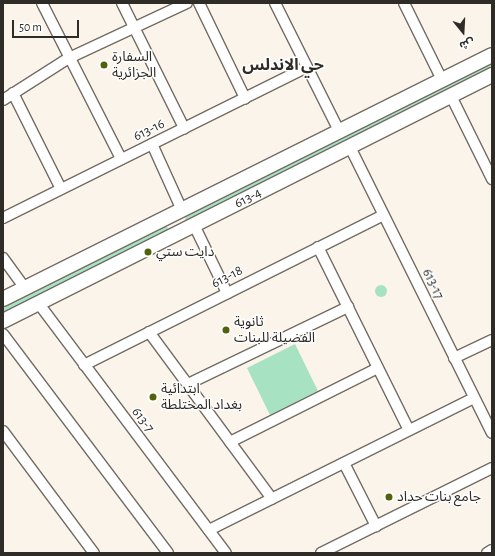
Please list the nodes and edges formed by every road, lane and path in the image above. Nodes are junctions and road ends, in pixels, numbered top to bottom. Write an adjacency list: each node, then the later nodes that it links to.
1 (42, 3): 9 (street)
2 (122, 3): 7 (street)
3 (187, 3): 7 (street)
4 (199, 3): 15 (street)
5 (276, 3): 10 (street)
6 (404, 3): 12 (street)
7 (134, 27): 9 (street); 17 (street)
8 (492, 55): 12 (street, 613-4)
9 (69, 58): 13 (street); 21 (street)
10 (307, 67): 15 (street, 613-16); 18 (street)
11 (492, 75): 14 (street, 613-4)
12 (442, 80): 18 (street, 613-4)
13 (13, 93): 16 (street); 23 (street)
14 (451, 96): 20 (street, 613-4); 22 (street)
15 (245, 98): 17 (street, 613-16)
16 (3, 100)
17 (184, 128): 19 (street, 613-16)
18 (339, 131): 24 (street, 613-4)
19 (152, 144): 21 (street, 613-16); 24 (street)
20 (350, 148): 25 (street, 613-17); 27 (street, 613-4)
21 (121, 159): 23 (street, 613-16)
22 (492, 179)
23 (61, 189): 26 (street, 613-16)
24 (178, 211): 27 (street); 30 (street, 613-4)
25 (383, 215): 28 (street, 613-18); 39 (street, 613-17)
26 (3, 218)
27 (188, 228): 31 (street); 33 (street, 613-4)
28 (318, 247): 31 (street, 613-18); 34 (street)
29 (3, 258): 30 (street)
30 (25, 288): 32 (street, 613-4)
31 (227, 293): 36 (street, 613-18)
32 (3, 299)
33 (39, 304): 35 (street, 613-4); 40 (street, 613-7)
34 (348, 307): 41 (street); 42 (street)
35 (3, 321)
36 (149, 332): 40 (street, 613-18); 42 (street)
37 (3, 334): 55 (street)
38 (492, 340): 39 (street)
39 (454, 358): 43 (street, 613-17)
40 (84, 364): 52 (street, 613-7)
41 (378, 368): 44 (street); 47 (street)
42 (188, 384): 47 (street)
43 (474, 398): 44 (street); 46 (street, 613-17)
44 (409, 430): 48 (street)
45 (3, 432): 54 (street)
46 (492, 433)
47 (230, 442): 50 (street)
48 (344, 463): 50 (street); 51 (street)
49 (492, 468): 51 (street)
50 (272, 498): 52 (street)
51 (376, 526): 57 (street)
52 (209, 530): 56 (street, 613-7)
53 (492, 550): 58 (street)
54 (94, 553)
55 (168, 553)
56 (226, 553)
57 (323, 553)
58 (487, 553)

